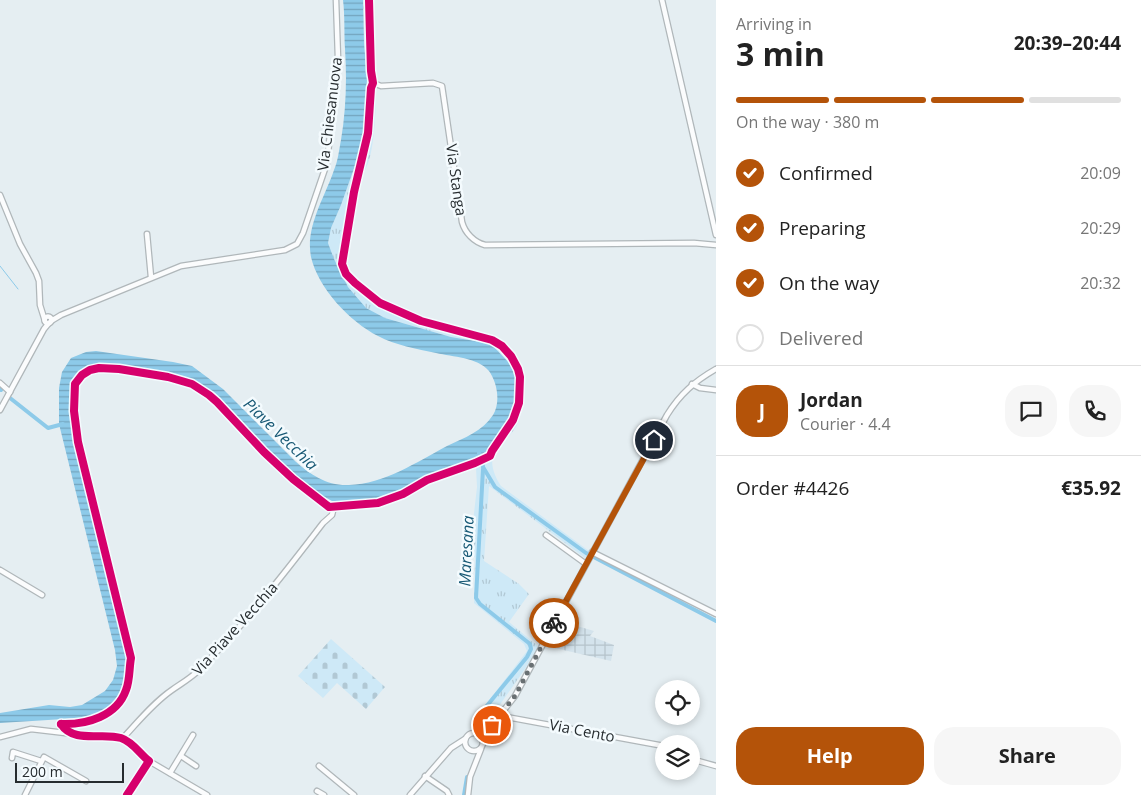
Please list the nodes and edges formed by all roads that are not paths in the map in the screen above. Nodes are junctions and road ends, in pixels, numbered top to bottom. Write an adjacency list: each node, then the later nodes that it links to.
1 (336, 0): 8 (street, Via Chiesanuova)
2 (369, 0): 7 (street, Via Stanga)
3 (662, 0): 6 (street)
4 (0, 195): 9 (street)
5 (147, 234): 8 (street)
6 (716, 235)
7 (716, 244)
8 (151, 277): 9 (street, Via Chiesanuova)
9 (48, 320): 14 (street)
10 (716, 369): 12 (street)
11 (0, 383): 14 (street)
12 (692, 384): 13 (street); 18 (street)
13 (716, 390)
14 (10, 392): 15 (street)
15 (0, 410)
16 (334, 507): 27 (street, Via Piave Vecchia)
17 (546, 535): 18 (street)
18 (589, 557): 21 (street); 22 (street)
19 (0, 570): 20 (street)
20 (42, 595)
21 (716, 614)
22 (501, 714): 23 (street); 29 (street, Via Cento)
23 (492, 725): 24 (street); 30 (street)
24 (474, 733): 28 (street); 30 (street)
25 (193, 734): 33 (street)
26 (0, 737): 27 (street)
27 (122, 738): 36 (street)
28 (465, 739): 31 (street); 32 (street)
29 (655, 744)
30 (482, 745): 31 (street); 40 (street)
31 (468, 749): 32 (street); 40 (street)
32 (450, 751): 43 (street)
33 (180, 756): 38 (street); 42 (street)
34 (12, 758): 35 (street)
35 (41, 761): 44 (street); 46 (street)
36 (149, 761): 42 (street); 47 (street)
37 (700, 762): 41 (street)
38 (196, 766)
39 (319, 766): 50 (street)
40 (474, 766): 53 (street)
41 (716, 766)
42 (170, 773): 48 (street)
43 (425, 776): 51 (street); 52 (street)
44 (86, 782)
45 (317, 791): 49 (street)
46 (25, 795)
47 (127, 795)
48 (207, 795)
49 (324, 795)
50 (354, 795)
51 (410, 795)
52 (449, 795)
53 (468, 795)

